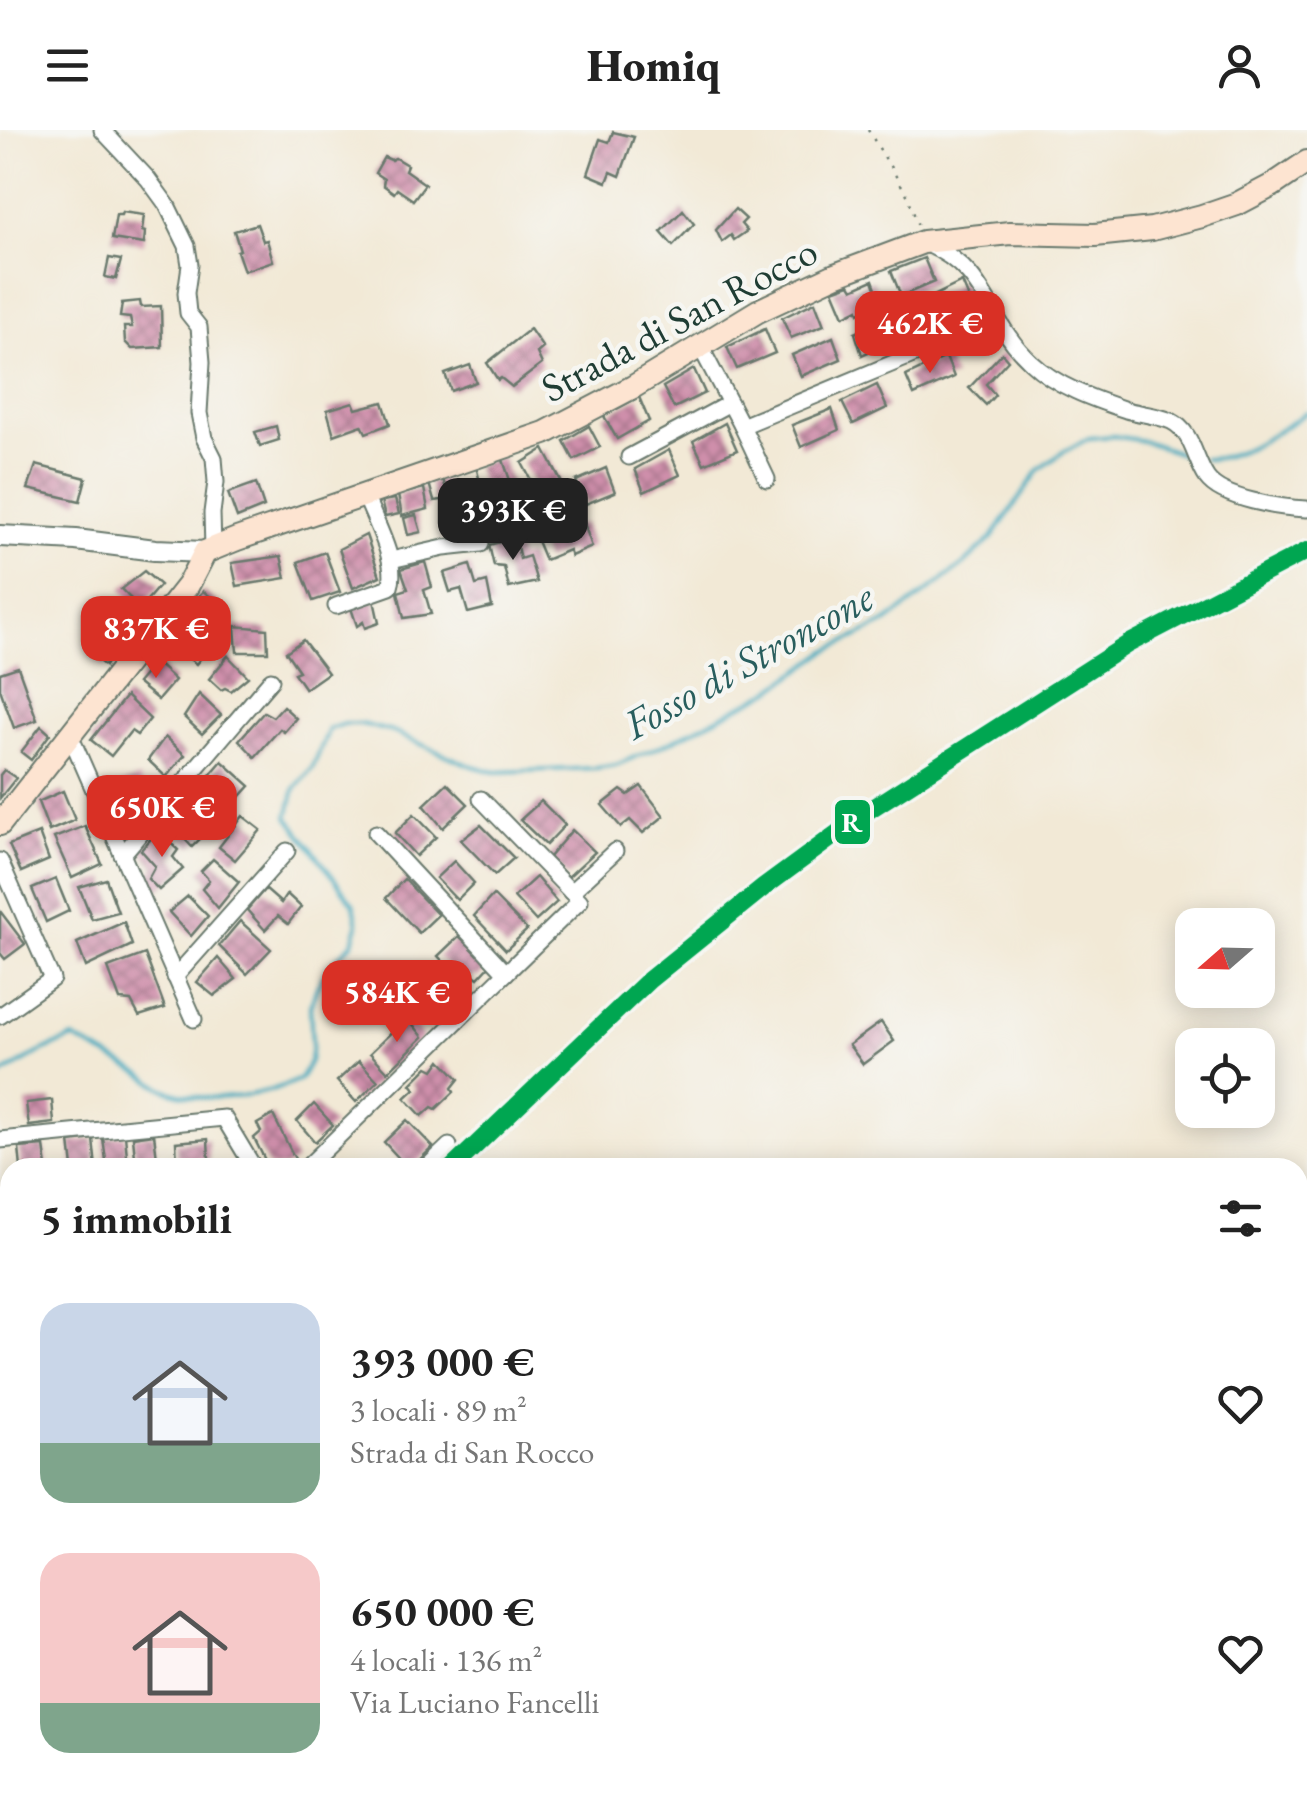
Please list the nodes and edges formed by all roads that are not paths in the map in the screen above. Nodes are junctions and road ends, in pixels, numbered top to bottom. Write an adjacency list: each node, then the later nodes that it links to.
1 (102, 130): 14 (street)
2 (1307, 162): 3 (main road, Strada di San Rocco)
3 (923, 242): 4 (street); 5 (main road, Strada di San Rocco)
4 (997, 320): 7 (street); 11 (street)
5 (700, 346): 6 (street); 10 (main road, Strada di San Rocco)
6 (730, 403): 7 (street); 8 (street)
7 (742, 426): 9 (street)
8 (629, 456)
9 (767, 479)
10 (364, 496): 14 (main road, Strada di San Rocco); 15 (street)
11 (1307, 509)
12 (0, 536): 14 (street)
13 (481, 544): 15 (street)
14 (209, 551): 18 (main road)
15 (391, 560): 16 (street)
16 (336, 606)
17 (271, 680): 24 (street)
18 (70, 734): 20 (main road); 24 (street)
19 (481, 799): 26 (street)
20 (0, 824)
21 (376, 833): 27 (street)
22 (286, 851): 28 (street)
23 (615, 851): 26 (street)
24 (122, 855): 28 (street)
25 (0, 860): 29 (street)
26 (576, 896): 27 (street)
27 (506, 972): 34 (street)
28 (176, 977): 30 (street)
29 (0, 1016)
30 (194, 1019)
31 (0, 1140): 33 (street)
32 (449, 1146): 35 (street)
33 (248, 1158)
34 (316, 1158)
35 (436, 1158)

